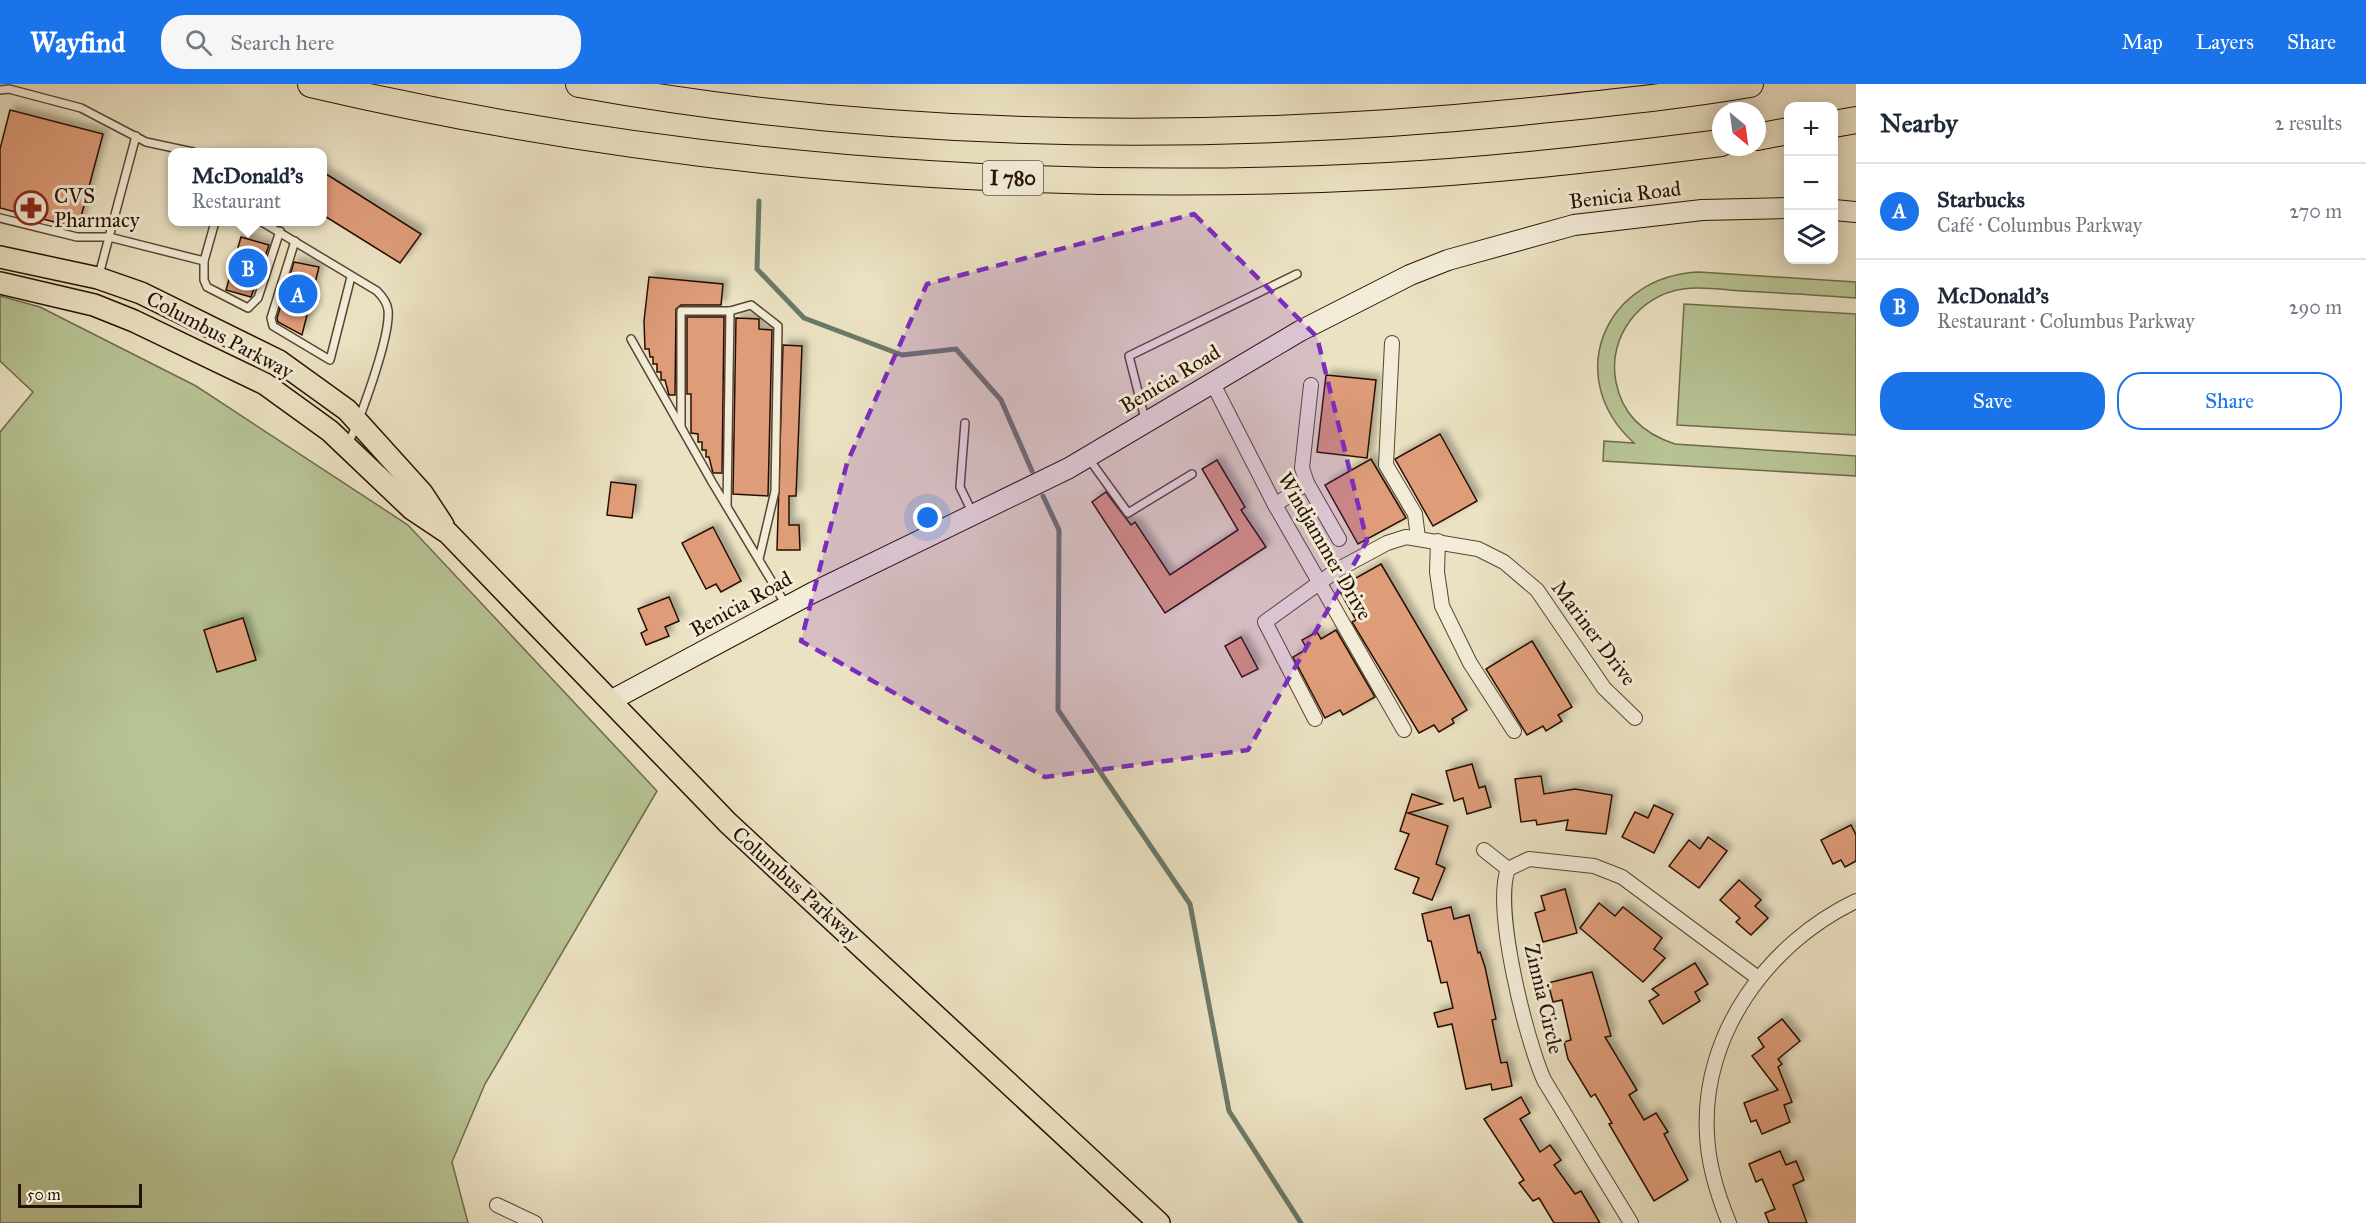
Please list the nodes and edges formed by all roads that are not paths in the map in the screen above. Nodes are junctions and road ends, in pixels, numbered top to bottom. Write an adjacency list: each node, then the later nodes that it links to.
1 (311, 84): 10 (highway, I 780)
2 (579, 84): 3 (highway)
3 (1750, 84)
4 (0, 90): 9 (lane)
5 (1856, 120): 6 (highway)
6 (1838, 123)
7 (1784, 132): 8 (highway)
8 (1766, 135)
9 (136, 136): 11 (lane); 19 (lane)
10 (1712, 144)
11 (172, 148)
12 (1784, 208): 30 (main road, Benicia Road)
13 (1838, 210): 14 (main road)
14 (1856, 212)
15 (0, 218): 19 (lane)
16 (214, 226): 22 (lane)
17 (270, 226): 18 (lane)
18 (280, 231): 20 (lane); 22 (lane)
19 (109, 237): 22 (lane); 25 (lane)
20 (295, 241): 24 (lane); 24 (lane)
21 (0, 257): 25 (main road, Columbus Parkway)
22 (204, 261)
23 (1297, 274): 32 (lane)
24 (351, 277): 33 (lane)
25 (98, 278): 33 (main road, Columbus Parkway)
26 (0, 283): 36 (main road, Columbus Parkway)
27 (730, 311): 35 (lane); 41 (lane); 47 (lane)
28 (631, 339): 35 (lane)
29 (1392, 344): 44 (street)
30 (1212, 382): 32 (main road, Benicia Road); 40 (street, Windjammer Drive)
31 (1311, 386): 39 (street)
32 (1146, 422): 37 (main road, Benicia Road)
33 (358, 423): 36 (lane); 43 (main road, Columbus Parkway)
34 (965, 423): 42 (lane)
35 (681, 427): 41 (lane)
36 (347, 446): 43 (main road, Columbus Parkway)
37 (1088, 457): 38 (lane); 42 (main road, Benicia Road)
38 (1192, 474)
39 (1307, 483): 40 (street); 45 (street)
40 (1275, 505): 48 (street, Windjammer Drive)
41 (727, 507): 47 (lane)
42 (973, 514): 49 (main road, Benicia Road)
43 (448, 533): 50 (main road, Columbus Parkway)
44 (1418, 538): 46 (street, Mariner Drive); 48 (street, Mariner Drive)
45 (1339, 539)
46 (1438, 541): 51 (street, Mariner Drive); 54 (street)
47 (759, 560): 49 (lane)
48 (1321, 582): 52 (street, Mariner Drive); 53 (street, Windjammer Drive)
49 (787, 607): 50 (main road, Benicia Road)
50 (610, 701): 61 (main road, Columbus Parkway)
51 (1635, 718)
52 (1315, 719)
53 (1404, 730)
54 (1514, 731)
55 (1484, 850): 56 (street)
56 (1509, 869): 58 (street); 62 (street, Zinnia Circle)
57 (1856, 901): 58 (street)
58 (1758, 978): 63 (street)
59 (497, 1205): 60 (street)
60 (535, 1223)
61 (1159, 1223)
62 (1631, 1223)
63 (1729, 1223)

